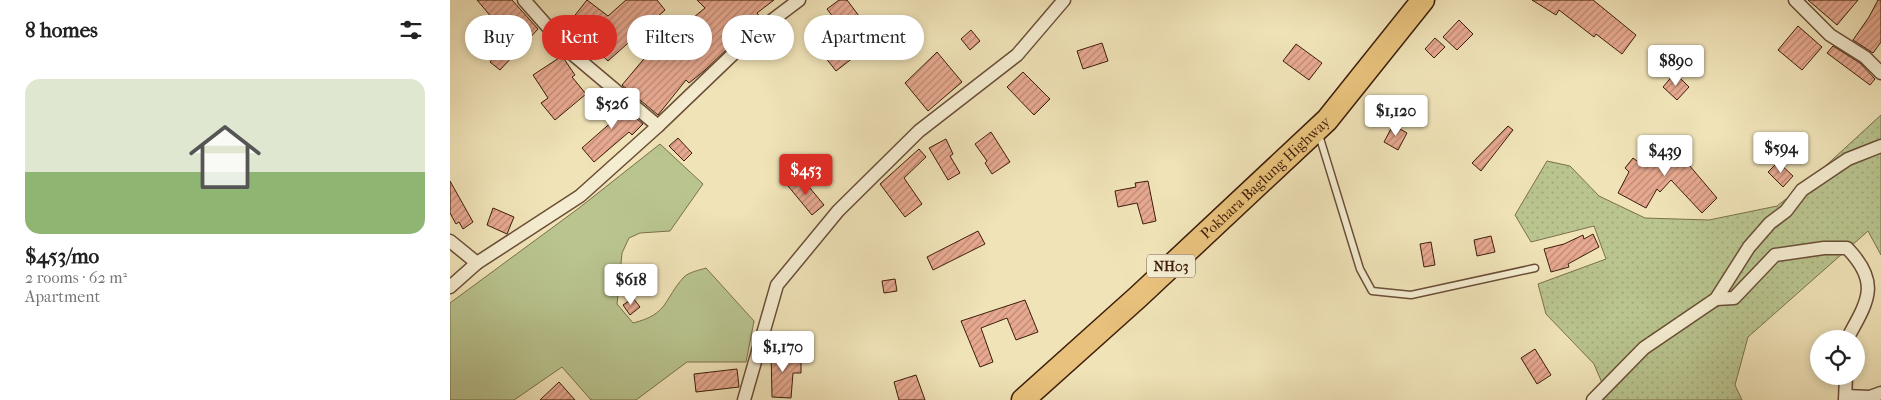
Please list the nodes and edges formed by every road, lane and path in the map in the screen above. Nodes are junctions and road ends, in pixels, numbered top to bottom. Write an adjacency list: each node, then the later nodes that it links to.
1 (524, 0): 8 (street)
2 (799, 0): 6 (street)
3 (1064, 0): 21 (street)
4 (1423, 0): 9 (highway, Pokhara Baglung Highway / NH03)
5 (1794, 0): 7 (street)
6 (785, 4): 8 (street)
7 (1881, 73)
8 (658, 126): 12 (street)
9 (1317, 129): 13 (lane); 22 (highway, Pokhara Baglung Highway / NH03)
10 (1881, 146): 16 (street)
11 (450, 241): 12 (street)
12 (478, 263): 14 (street)
13 (1535, 268)
14 (450, 287)
15 (1876, 288): 16 (street); 17 (street)
16 (1716, 299): 23 (street)
17 (1852, 330)
18 (1846, 385): 20 (street)
19 (1881, 393): 20 (street)
20 (1845, 398)
21 (744, 400)
22 (1023, 400)
23 (1593, 400)

